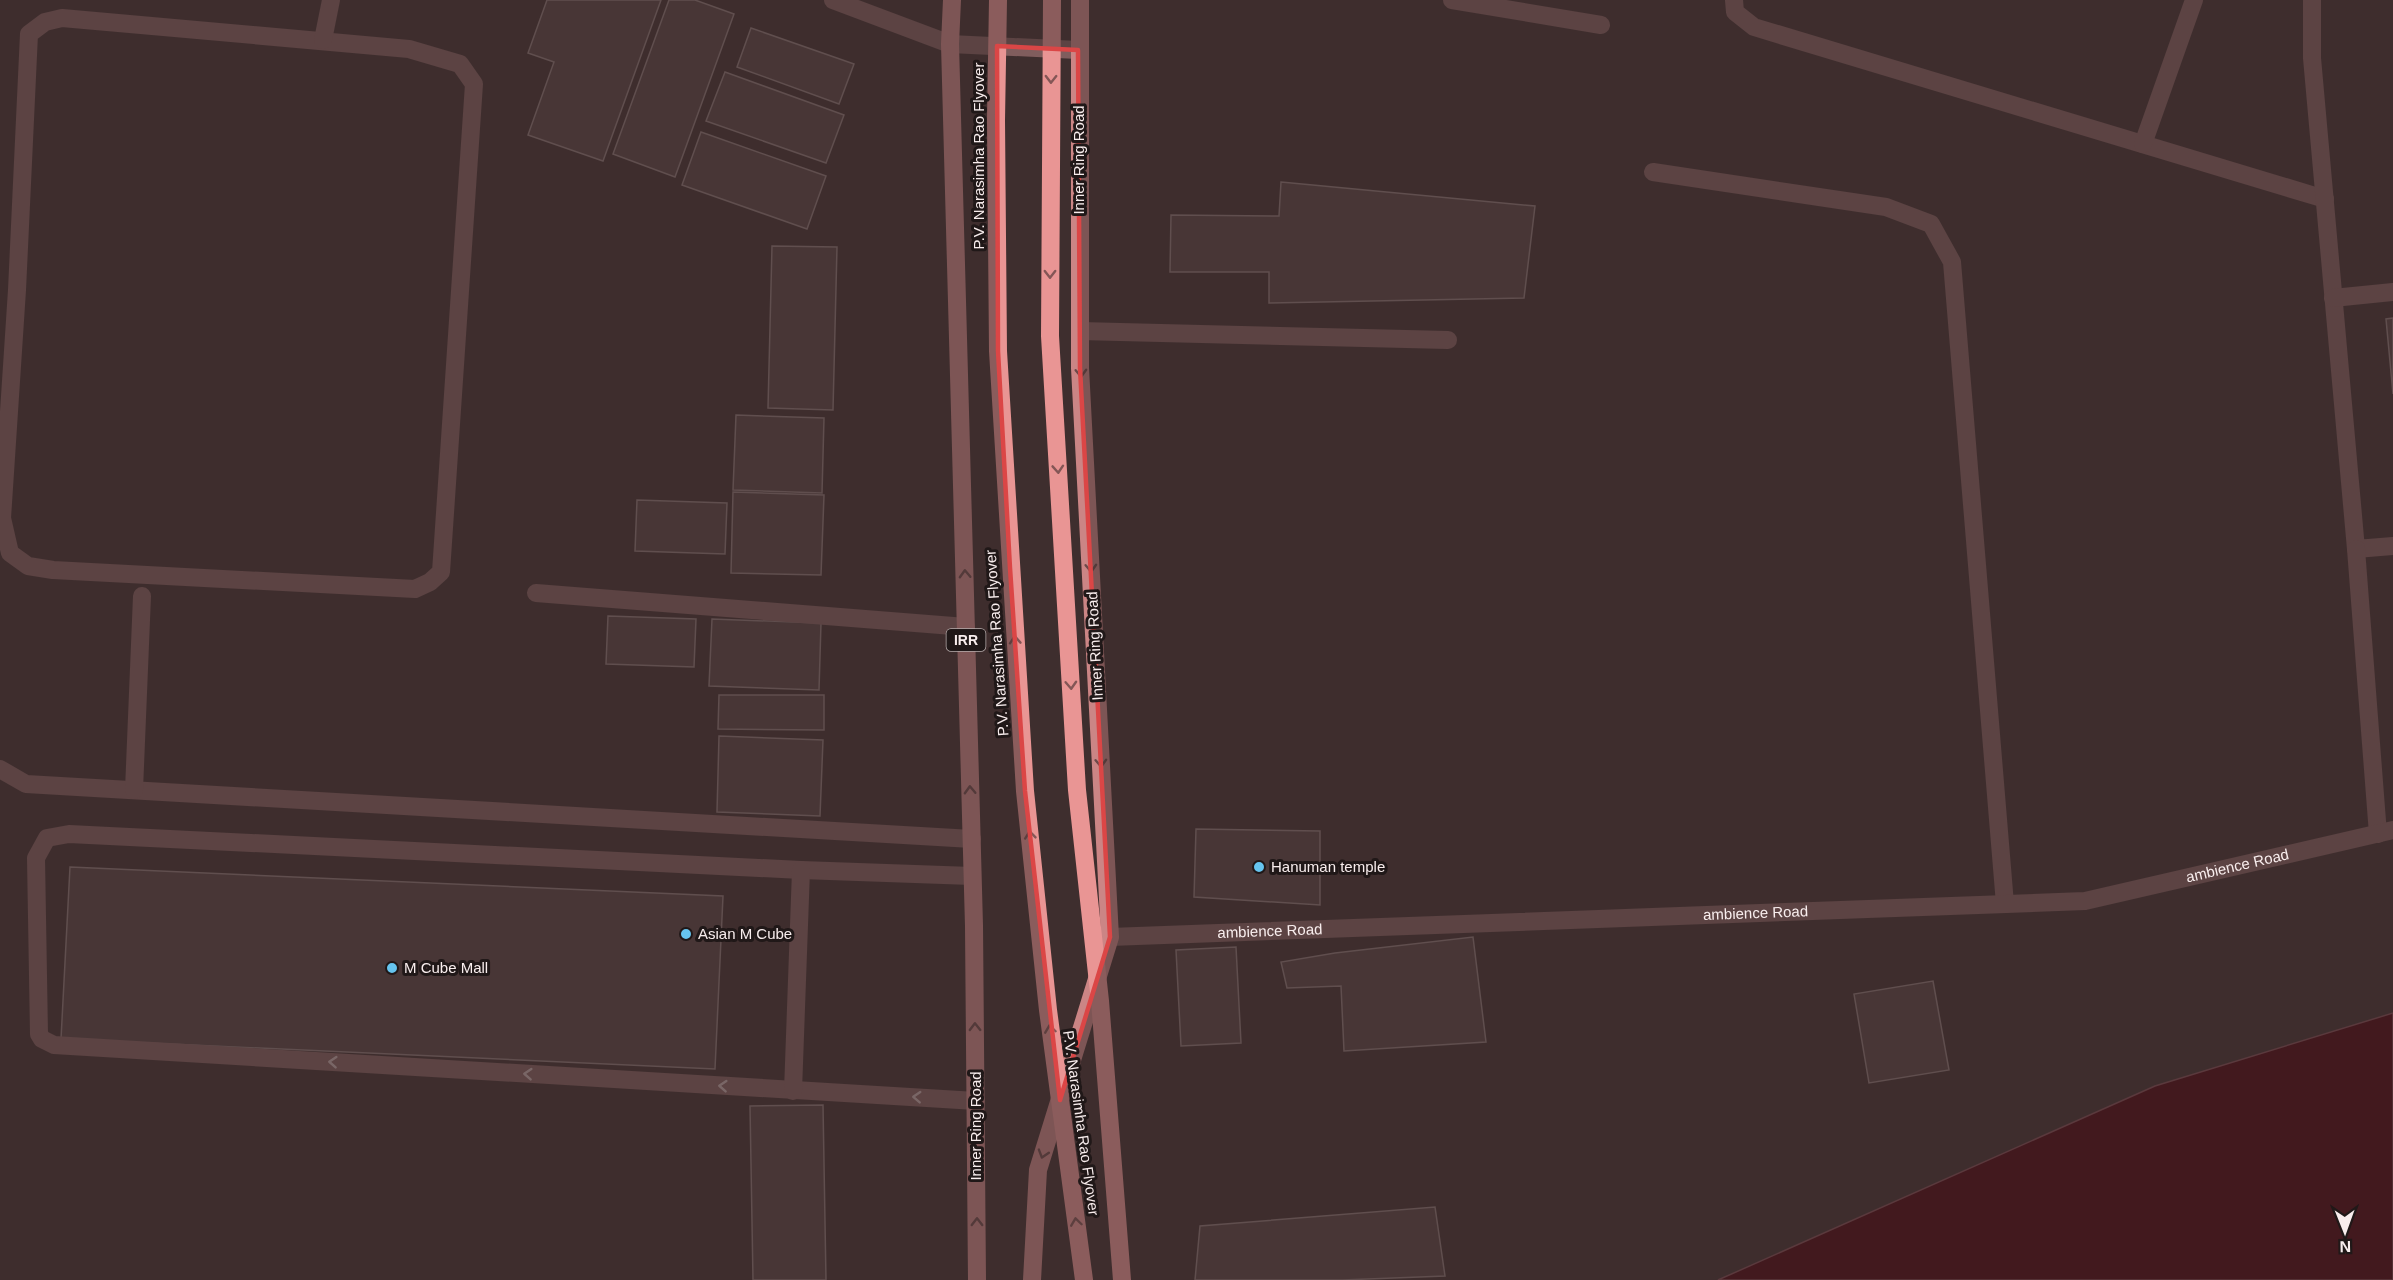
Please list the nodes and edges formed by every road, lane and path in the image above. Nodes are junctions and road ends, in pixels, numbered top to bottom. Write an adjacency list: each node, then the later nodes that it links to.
1 (331, 0): 12 (street)
2 (833, 0): 13 (street)
3 (952, 0): 13 (main road, Inner Ring Road / IRR)
4 (998, 0): 39 (highway, P.V. Narasimha Rao Flyover, one-way to 4, bridge)
5 (1052, 0): 40 (highway, P.V. Narasimha Rao Flyover, one-way to 40, bridge)
6 (1080, 0): 14 (main road, Inner Ring Road)
7 (1452, 0): 11 (street)
8 (1734, 0): 15 (street)
9 (2194, 0): 15 (street)
10 (2312, 0): 17 (street)
11 (1601, 25)
12 (323, 40): 12 (street)
13 (950, 44): 14 (street); 26 (main road, Inner Ring Road / IRR, one-way to 13)
14 (1078, 50): 20 (main road, Inner Ring Road)
15 (2143, 144): 17 (street)
16 (1653, 172): 33 (street)
17 (2325, 199): 19 (street)
18 (2393, 292): 19 (street)
19 (2333, 298): 23 (street)
20 (1080, 331): 21 (street); 34 (main road, Inner Ring Road, one-way to 34)
21 (1448, 340)
22 (2393, 546): 23 (street)
23 (2356, 549): 29 (street)
24 (536, 593): 26 (street)
25 (142, 596): 28 (street)
26 (966, 627): 30 (main road, Inner Ring Road / IRR, one-way to 26)
27 (0, 769): 28 (street)
28 (134, 790): 30 (street)
29 (2386, 832): 33 (street, ambience Road)
30 (972, 839): 32 (main road, Inner Ring Road / IRR)
31 (801, 870): 32 (street); 35 (street); 35 (street, one-way to 31)
32 (972, 876): 36 (main road, Inner Ring Road / IRR, one-way to 32)
33 (2005, 904): 34 (street, ambience Road)
34 (1110, 937): 38 (main road, Inner Ring Road, one-way to 38)
35 (793, 1091): 36 (street, one-way to 35)
36 (976, 1101): 37 (main road, Inner Ring Road / IRR, one-way to 36)
37 (977, 1280)
38 (1032, 1280)
39 (1084, 1280)
40 (1122, 1280)

